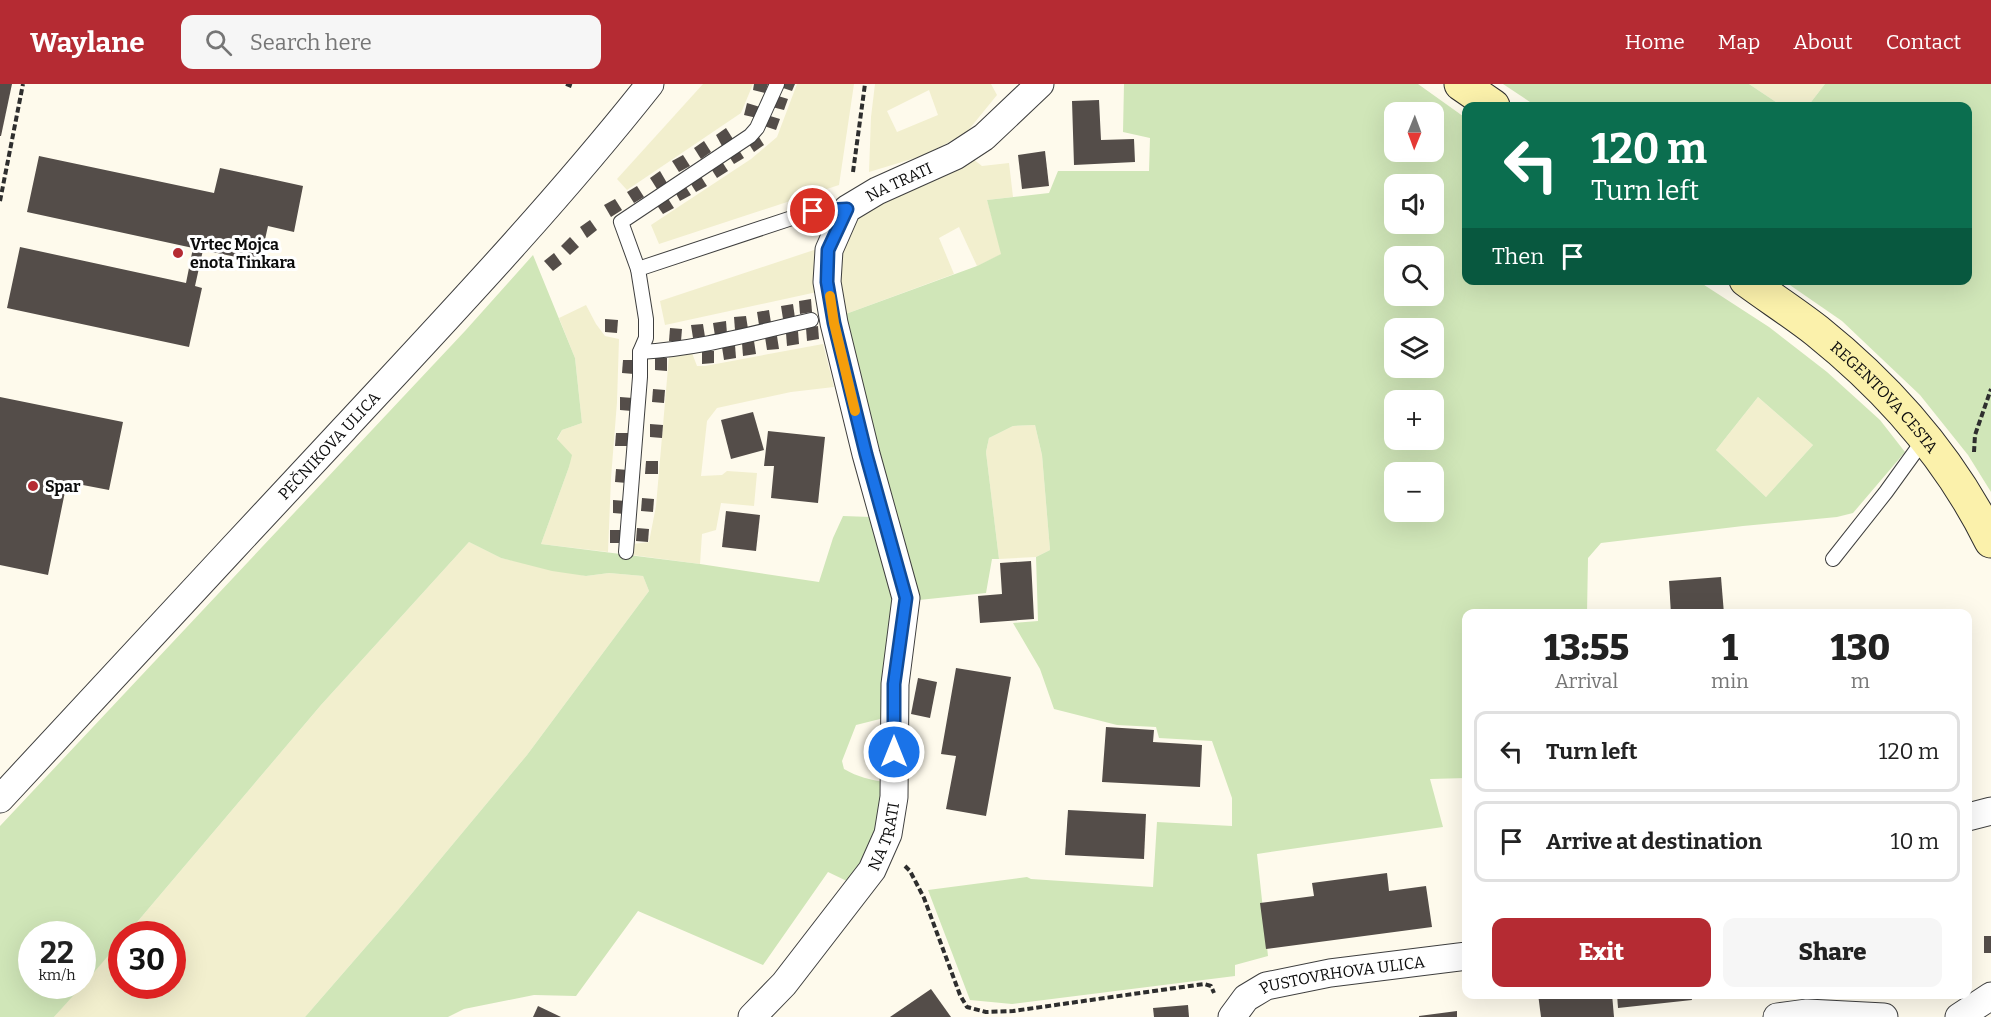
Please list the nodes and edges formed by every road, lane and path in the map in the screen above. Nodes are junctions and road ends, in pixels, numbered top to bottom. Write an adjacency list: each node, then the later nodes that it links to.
1 (23, 84): 10 (path)
2 (566, 84): 8 (path)
3 (650, 84): 22 (street, PEČNIKOVA ULICA)
4 (777, 84): 12 (lane)
5 (865, 84): 11 (path)
6 (1040, 84): 11 (street, NA TRATI)
7 (1461, 84): 9 (street)
8 (574, 87)
9 (1487, 102)
10 (0, 201)
11 (847, 209): 12 (lane); 25 (street, NA TRATI)
12 (638, 269): 15 (lane)
13 (1753, 285): 17 (street, REGENTOVA CESTA)
14 (811, 320): 15 (lane)
15 (640, 352): 20 (lane)
16 (1991, 389): 18 (path)
17 (1925, 438): 19 (street, REGENTOVA CESTA); 21 (lane)
18 (1974, 453)
19 (1991, 541)
20 (626, 552)
21 (1833, 559)
22 (0, 799)
23 (1991, 811): 24 (street)
24 (1972, 816)
25 (884, 846): 28 (path); 29 (street, NA TRATI)
26 (1462, 957): 28 (street, PUSTOVRHOVA ULICA)
27 (1991, 996): 32 (street)
28 (1224, 1009)
29 (752, 1017)
30 (1777, 1017): 31 (street)
31 (1884, 1017)
32 (1959, 1017)

